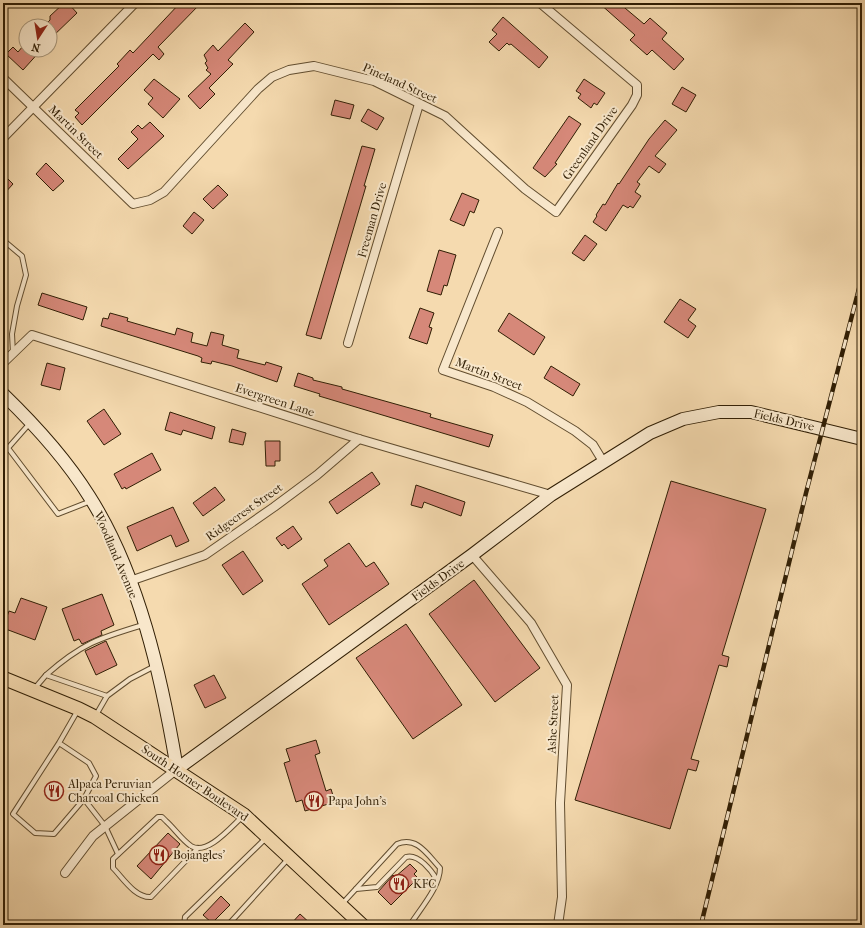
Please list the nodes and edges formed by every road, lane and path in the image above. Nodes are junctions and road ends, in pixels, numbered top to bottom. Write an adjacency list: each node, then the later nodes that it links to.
1 (135, 3): 5 (street)
2 (540, 3): 8 (street, Greenland Drive)
3 (3, 78): 5 (street, Martin Street)
4 (419, 104): 7 (street, Pineland Street); 8 (street, Pineland Street); 11 (street, Freeman Drive)
5 (32, 107): 6 (street); 7 (street, Martin Street)
6 (3, 138)
7 (133, 204)
8 (556, 212)
9 (498, 232): 18 (street, Martin Street)
10 (3, 240): 12 (lane)
11 (348, 343)
12 (13, 354): 13 (street, Evergreen Lane); 16 (street, Evergreen Lane)
13 (3, 363)
14 (3, 394): 15 (street, Woodland Avenue)
15 (31, 423): 20 (street, Woodland Avenue); 20 (lane)
16 (359, 439): 19 (street, Evergreen Lane); 22 (street, Ridgecrest Street)
17 (862, 439): 18 (street, Fields Drive)
18 (604, 463): 19 (street, Fields Drive)
19 (551, 495): 21 (street, Fields Drive)
20 (92, 500): 22 (street, Woodland Avenue)
21 (472, 555): 32 (street, Fields Drive); 48 (street, Ashe Street)
22 (130, 581): 23 (street, Woodland Avenue)
23 (144, 624): 24 (street, Woodland Avenue); 25 (lane)
24 (156, 665): 28 (lane); 32 (street, Woodland Avenue)
25 (46, 675): 27 (lane); 28 (lane)
26 (3, 678): 27 (main road, South Horner Boulevard)
27 (33, 690): 29 (main road, South Horner Boulevard)
28 (108, 696): 30 (lane)
29 (78, 709): 30 (main road, South Horner Boulevard); 31 (lane)
30 (95, 717): 32 (main road, South Horner Boulevard)
31 (59, 743): 33 (lane); 33 (lane)
32 (177, 769): 34 (main road, South Horner Boulevard); 35 (street, Fields Drive)
33 (84, 799): 35 (lane)
34 (244, 815): 36 (main road, South Horner Boulevard); 37 (lane)
35 (105, 826): 38 (lane); 40 (street, Fields Drive)
36 (267, 837): 39 (main road, South Horner Boulevard); 44 (lane)
37 (198, 848): 38 (lane); 38 (lane)
38 (118, 854)
39 (289, 857): 43 (main road, South Horner Boulevard); 45 (lane)
40 (65, 873)
41 (437, 880): 42 (lane); 42 (lane); 47 (lane)
42 (356, 889): 43 (lane)
43 (341, 905): 46 (main road, South Horner Boulevard)
44 (184, 925)
45 (228, 925)
46 (362, 925)
47 (410, 925)
48 (558, 925)

